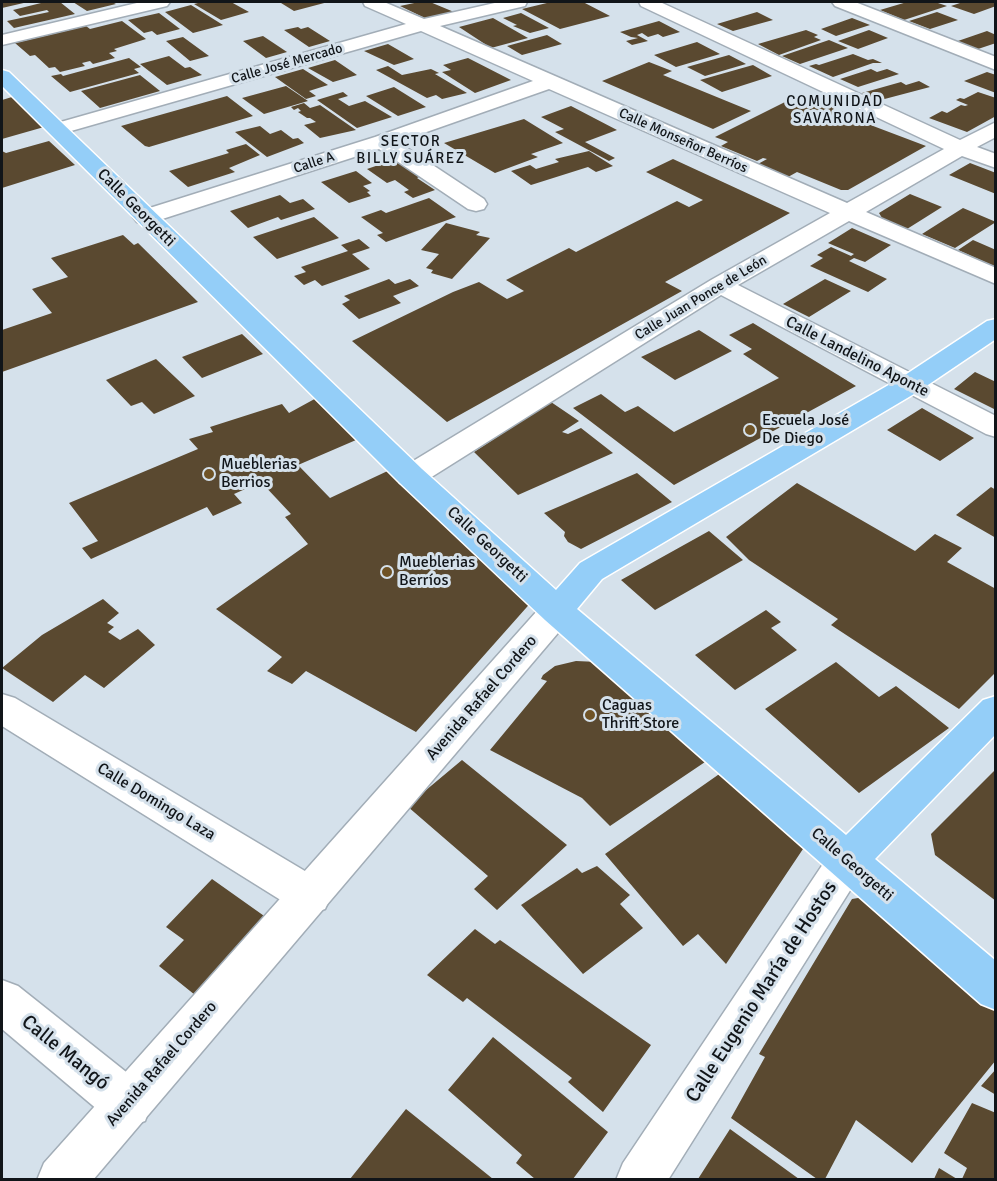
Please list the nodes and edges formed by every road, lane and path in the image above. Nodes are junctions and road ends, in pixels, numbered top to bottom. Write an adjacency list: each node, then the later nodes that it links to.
1 (161, 2): 7 (street)
2 (371, 2): 6 (street, Calle Monseñor Berríos)
3 (519, 2): 6 (street, Calle José Mercado)
4 (647, 2): 14 (street)
5 (841, 2): 8 (street)
6 (423, 25): 10 (street, Calle Monseñor Berríos); 12 (street, Calle José Mercado)
7 (2, 40)
8 (996, 64)
9 (2, 76): 12 (main road, Calle Georgetti)
10 (549, 82): 13 (street, Calle A); 17 (street, Calle Monseñor Berríos)
11 (996, 128): 14 (street, Calle Juan Ponce de León)
12 (57, 129): 18 (main road, Calle Georgetti)
13 (382, 141): 16 (street); 18 (street, Calle A)
14 (960, 148): 15 (street); 17 (street, Calle Juan Ponce de León)
15 (996, 162)
16 (476, 204)
17 (847, 212): 19 (street, Calle Monseñor Berríos); 20 (street, Calle Juan Ponce de León)
18 (145, 217): 24 (main road, Calle Georgetti)
19 (996, 277)
20 (720, 285): 22 (street, Calle Landelino Aponte); 24 (street, Calle Juan Ponce de León)
21 (996, 327): 22 (main road, Avenida Rafael Cordero)
22 (909, 385): 23 (street, Calle Landelino Aponte); 25 (main road, Avenida Rafael Cordero)
23 (996, 428)
24 (411, 476): 25 (main road, Calle Georgetti)
25 (557, 611): 28 (main road, Calle Georgetti); 29 (street, Avenida Rafael Cordero)
26 (2, 708): 29 (street, Calle Domingo Laza)
27 (996, 710): 28 (main road, Calle Eugenio María de Hostos)
28 (847, 861): 30 (main road, Calle Georgetti); 34 (street, Calle Eugenio María de Hostos)
29 (310, 896): 32 (street, Avenida Rafael Cordero)
30 (996, 989)
31 (2, 1002): 32 (street, Calle Mangó)
32 (128, 1104): 33 (street, Avenida Rafael Cordero)
33 (61, 1179)
34 (640, 1179)

